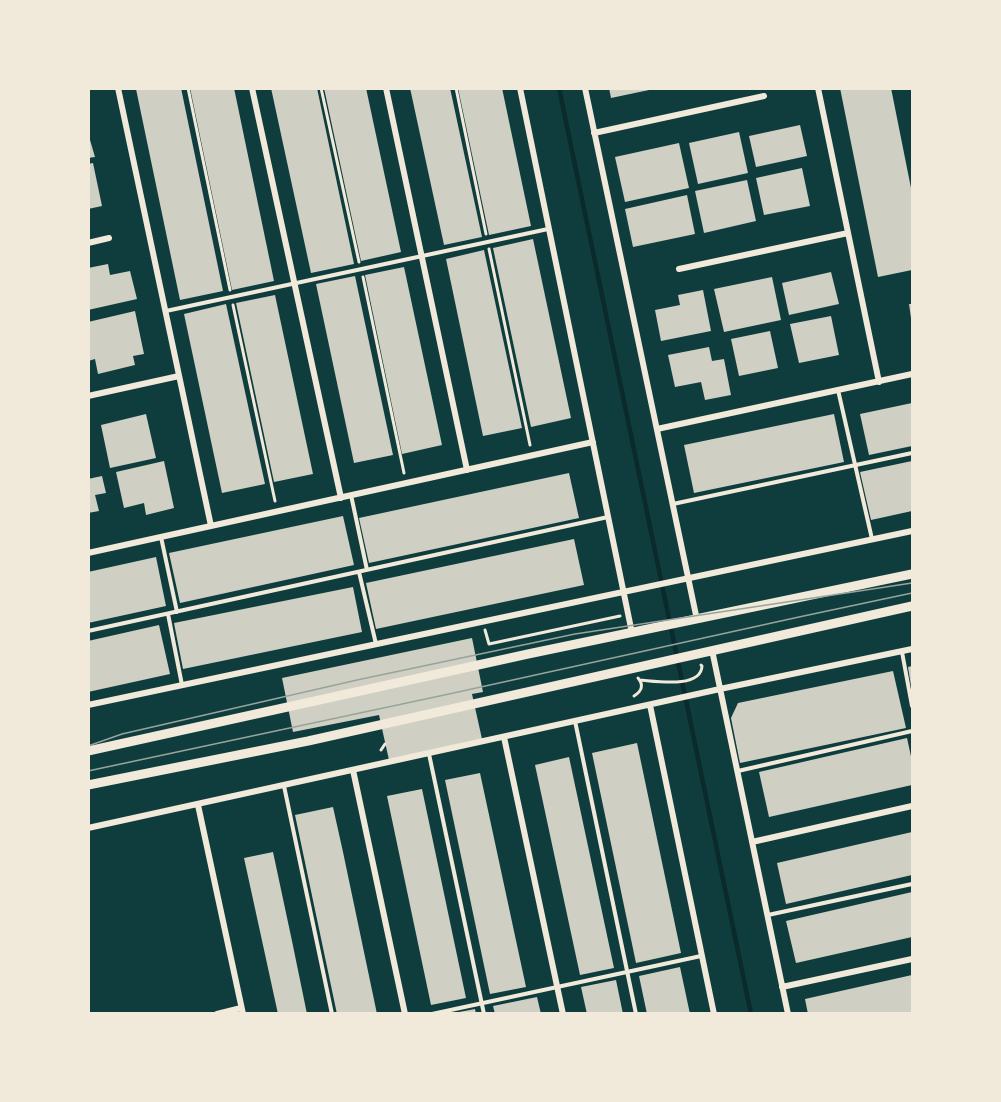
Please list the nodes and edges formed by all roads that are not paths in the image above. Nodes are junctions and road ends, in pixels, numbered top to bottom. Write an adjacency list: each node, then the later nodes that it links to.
1 (118, 88): 16 (street)
2 (252, 88): 15 (street)
3 (386, 88): 13 (street)
4 (520, 88): 9 (street)
5 (585, 88): 8 (street)
6 (818, 88): 10 (street)
7 (764, 96): 8 (street)
8 (594, 133): 22 (street)
9 (549, 229): 13 (lane); 23 (street)
10 (848, 233): 14 (street); 19 (street)
11 (109, 238): 12 (street)
12 (88, 243)
13 (422, 256): 15 (lane); 26 (street)
14 (679, 269)
15 (294, 284): 16 (lane); 28 (street)
16 (165, 311): 18 (street)
17 (912, 374): 19 (street)
18 (179, 376): 21 (street); 31 (street)
19 (879, 382): 20 (street)
20 (838, 390): 22 (street); 25 (lane)
21 (88, 396)
22 (657, 429): 29 (street)
23 (593, 442): 26 (street); 30 (street)
24 (912, 453): 25 (lane)
25 (855, 465): 29 (lane); 34 (lane)
26 (467, 470): 27 (street)
27 (351, 495): 28 (street); 36 (lane)
28 (341, 498): 31 (street)
29 (672, 504): 39 (street)
30 (608, 517): 36 (lane); 40 (street)
31 (211, 526): 33 (street)
32 (912, 531): 34 (street)
33 (161, 537): 35 (street); 42 (lane)
34 (872, 540): 39 (street)
35 (88, 553)
36 (367, 570): 37 (lane)
37 (359, 572): 42 (lane); 47 (lane)
38 (912, 574): 44 (main road)
39 (688, 579): 40 (street); 44 (street)
40 (624, 592): 46 (street); 47 (street)
41 (912, 606): 49 (main road)
42 (177, 612): 43 (lane)
43 (168, 614): 45 (lane); 51 (lane)
44 (697, 620): 46 (main road)
45 (88, 631)
46 (632, 633): 59 (main road)
47 (376, 645): 51 (street)
48 (912, 649): 50 (street)
49 (712, 650): 52 (street); 63 (main road)
50 (902, 652): 52 (street); 55 (lane)
51 (182, 686): 53 (street)
52 (720, 689): 54 (street); 62 (street)
53 (88, 705)
54 (650, 705): 56 (street); 71 (street)
55 (912, 706)
56 (575, 721): 58 (street); 73 (lane)
57 (912, 731): 62 (lane)
58 (504, 737): 60 (street); 74 (street)
59 (88, 751)
60 (429, 754): 61 (street); 76 (lane)
61 (354, 770): 64 (street); 80 (street)
62 (737, 771): 68 (street)
63 (88, 784)
64 (284, 786): 65 (street); 79 (lane)
65 (198, 805): 67 (street); 77 (street)
66 (912, 806): 68 (street)
67 (88, 828)
68 (752, 842): 70 (street)
69 (912, 884): 70 (lane)
70 (767, 915): 75 (street)
71 (701, 956): 73 (lane); 85 (street)
72 (912, 959): 75 (street)
73 (627, 972): 74 (lane); 84 (lane)
74 (557, 987): 76 (lane); 83 (street)
75 (782, 987): 86 (street)
76 (482, 1003): 81 (lane); 82 (lane)
77 (242, 1011): 78 (street)
78 (217, 1014)
79 (332, 1014)
80 (405, 1014)
81 (432, 1014)
82 (484, 1014)
83 (563, 1014)
84 (636, 1014)
85 (714, 1014)
86 (788, 1014)

